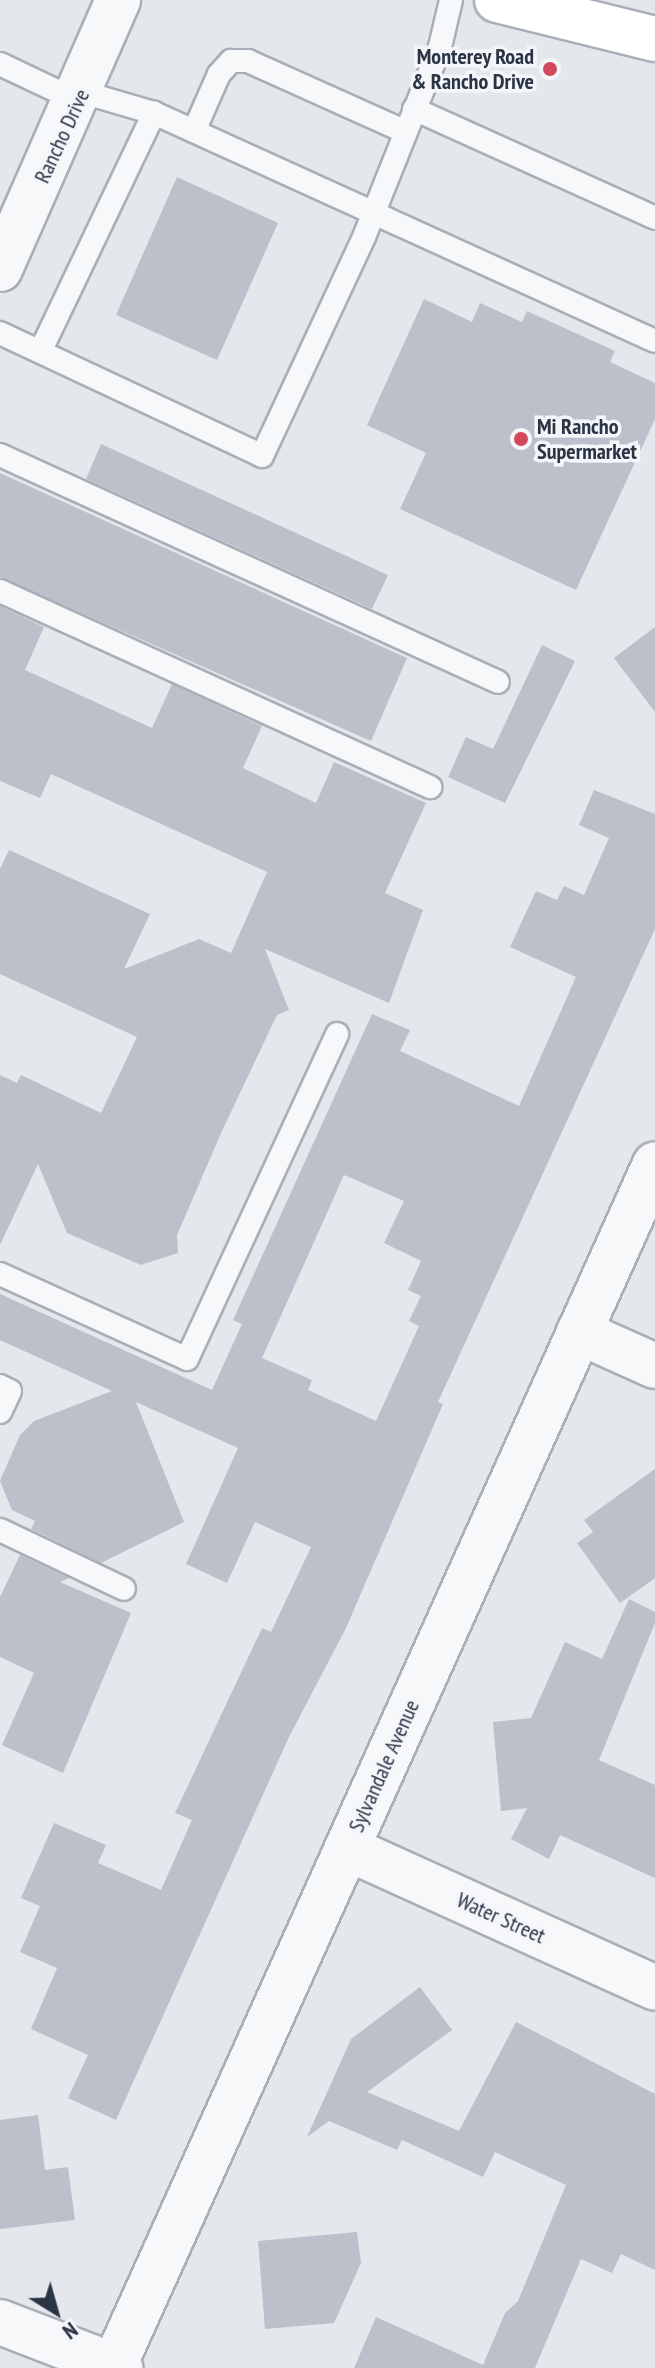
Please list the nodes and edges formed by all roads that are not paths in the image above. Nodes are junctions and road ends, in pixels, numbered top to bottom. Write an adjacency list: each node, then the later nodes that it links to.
1 (118, 0): 6 (street, Rancho Drive)
2 (451, 0): 7 (lane)
3 (497, 0): 4 (main road)
4 (655, 39)
5 (0, 64): 6 (lane)
6 (80, 96): 8 (lane); 13 (street, Rancho Drive)
7 (414, 109): 10 (lane); 12 (lane)
8 (154, 113): 9 (lane); 16 (lane)
9 (194, 131): 10 (lane); 11 (lane)
10 (404, 131): 11 (lane)
11 (369, 211): 15 (lane); 16 (lane)
12 (655, 218)
13 (0, 269)
14 (0, 333): 16 (lane)
15 (655, 341)
16 (41, 350)
17 (0, 455): 19 (lane)
18 (0, 591): 20 (lane)
19 (498, 682)
20 (431, 787)
21 (337, 1034): 23 (lane)
22 (655, 1164): 24 (street, Sylvandale Avenue)
23 (0, 1274)
24 (579, 1332): 25 (street); 30 (street, Sylvandale Avenue)
25 (655, 1366)
26 (0, 1386): 27 (lane)
27 (0, 1412)
28 (0, 1530): 29 (lane)
29 (124, 1589)
30 (347, 1848): 31 (street, Water Street); 33 (street, Sylvandale Avenue)
31 (655, 1988)
32 (0, 2322): 33 (street)
33 (116, 2367)

